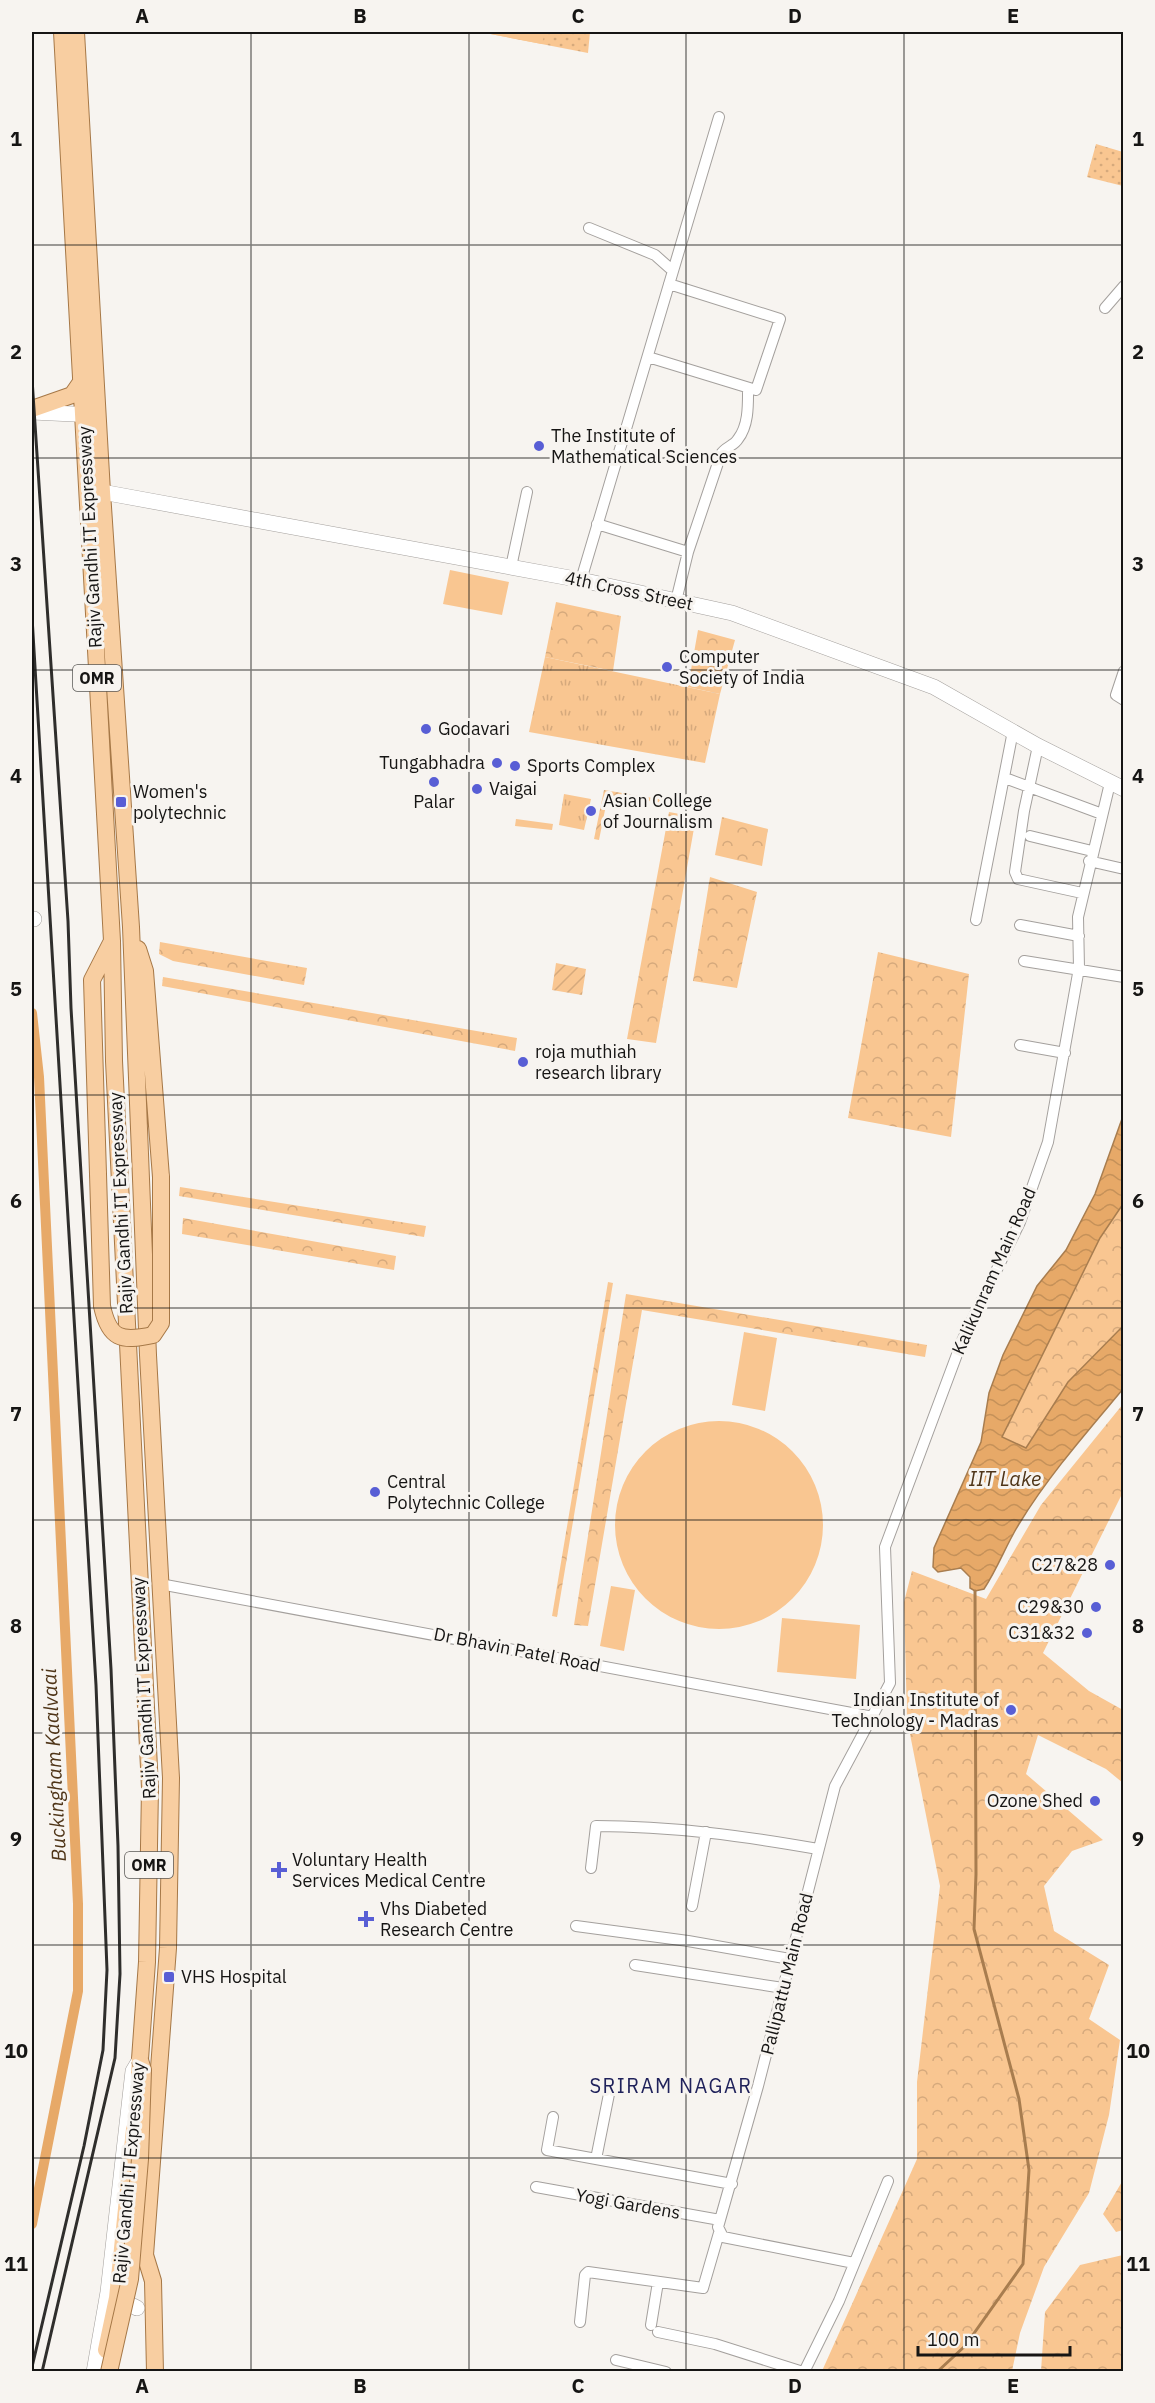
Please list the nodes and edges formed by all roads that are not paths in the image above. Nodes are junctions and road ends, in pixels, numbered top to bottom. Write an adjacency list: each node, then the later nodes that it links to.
1 (62, 32): 10 (main road, Rajiv Gandhi IT Expressway / OMR)
2 (76, 32): 13 (main road, Rajiv Gandhi IT Expressway / OMR)
3 (719, 117): 5 (street)
4 (589, 228): 5 (street)
5 (673, 271): 6 (street)
6 (669, 285): 9 (street); 11 (street)
7 (1124, 286): 8 (street)
8 (1105, 308)
9 (648, 357): 11 (street); 16 (street)
10 (81, 382): 12 (main road); 13 (main road, Rajiv Gandhi IT Expressway / OMR)
11 (748, 388): 17 (street)
12 (32, 410): 13 (street)
13 (90, 415): 14 (main road, Rajiv Gandhi IT Expressway / OMR); 37 (main road, Rajiv Gandhi IT Expressway / OMR)
14 (102, 492): 18 (street, 4th Cross Street); 35 (main road, Rajiv Gandhi IT Expressway / OMR)
15 (527, 492): 18 (street)
16 (597, 524): 17 (street); 19 (street)
17 (688, 552): 20 (street)
18 (511, 567): 19 (street, 4th Cross Street)
19 (580, 580): 20 (street, 4th Cross Street)
20 (676, 600): 23 (street, 4th Cross Street)
21 (1124, 671): 22 (street)
22 (1124, 700)
23 (1013, 731): 24 (street, 4th Cross Street); 25 (street)
24 (1038, 746): 26 (street, 4th Cross Street); 27 (street)
25 (1005, 778): 27 (street); 33 (street)
26 (1117, 786): 28 (street, Kalikunram Main Road)
27 (1029, 787): 28 (street); 32 (street)
28 (1102, 814): 30 (street, Kalikunram Main Road)
29 (1030, 836): 30 (street)
30 (1091, 856): 31 (street); 32 (street, Kalikunram Main Road)
31 (1124, 869)
32 (1082, 893): 36 (street, Kalikunram Main Road)
33 (976, 920)
34 (1020, 925): 36 (street)
35 (131, 927): 37 (main road, bridge); 43 (main road, Rajiv Gandhi IT Expressway / OMR)
36 (1080, 936): 39 (street, Kalikunram Main Road)
37 (112, 941): 53 (main road, Rajiv Gandhi IT Expressway / OMR)
38 (1024, 961): 39 (street)
39 (1079, 968): 40 (street); 42 (street, Kalikunram Main Road)
40 (1124, 977)
41 (1020, 1045): 42 (street)
42 (1065, 1053): 44 (street, Kalikunram Main Road)
43 (160, 1584): 44 (street, Dr Bhavin Patel Road); 71 (main road, Rajiv Gandhi IT Expressway / OMR)
44 (873, 1717): 46 (street, Pallipattu Main Road)
45 (706, 1832): 46 (street); 47 (street); 48 (street)
46 (818, 1849): 50 (street, Pallipattu Main Road)
47 (591, 1868)
48 (692, 1906)
49 (576, 1926): 50 (street)
50 (790, 1959): 52 (street, Pallipattu Main Road)
51 (635, 1965): 52 (street)
52 (783, 1988): 58 (street, Pallipattu Main Road)
53 (140, 2060): 64 (main road, Rajiv Gandhi IT Expressway / OMR); 70 (main road, bridge)
54 (609, 2094): 56 (street)
55 (553, 2117): 56 (street)
56 (596, 2159): 58 (street)
57 (888, 2181): 62 (street)
58 (732, 2184): 60 (street, Pallipattu Main Road)
59 (536, 2187): 60 (street, Yogi Gardens)
60 (720, 2220): 61 (street, Pallipattu Main Road)
61 (721, 2235): 62 (street); 63 (street, Pallipattu Main Road)
62 (854, 2263): 73 (street)
63 (658, 2282): 66 (street); 73 (street)
64 (113, 2295): 65 (street); 68 (street, OMR); 69 (main road, Rajiv Gandhi IT Expressway / OMR)
65 (137, 2308)
66 (580, 2322)
67 (616, 2360): 72 (street)
68 (94, 2372)
69 (102, 2372)
70 (109, 2372)
71 (155, 2372)
72 (666, 2372)
73 (803, 2372)

